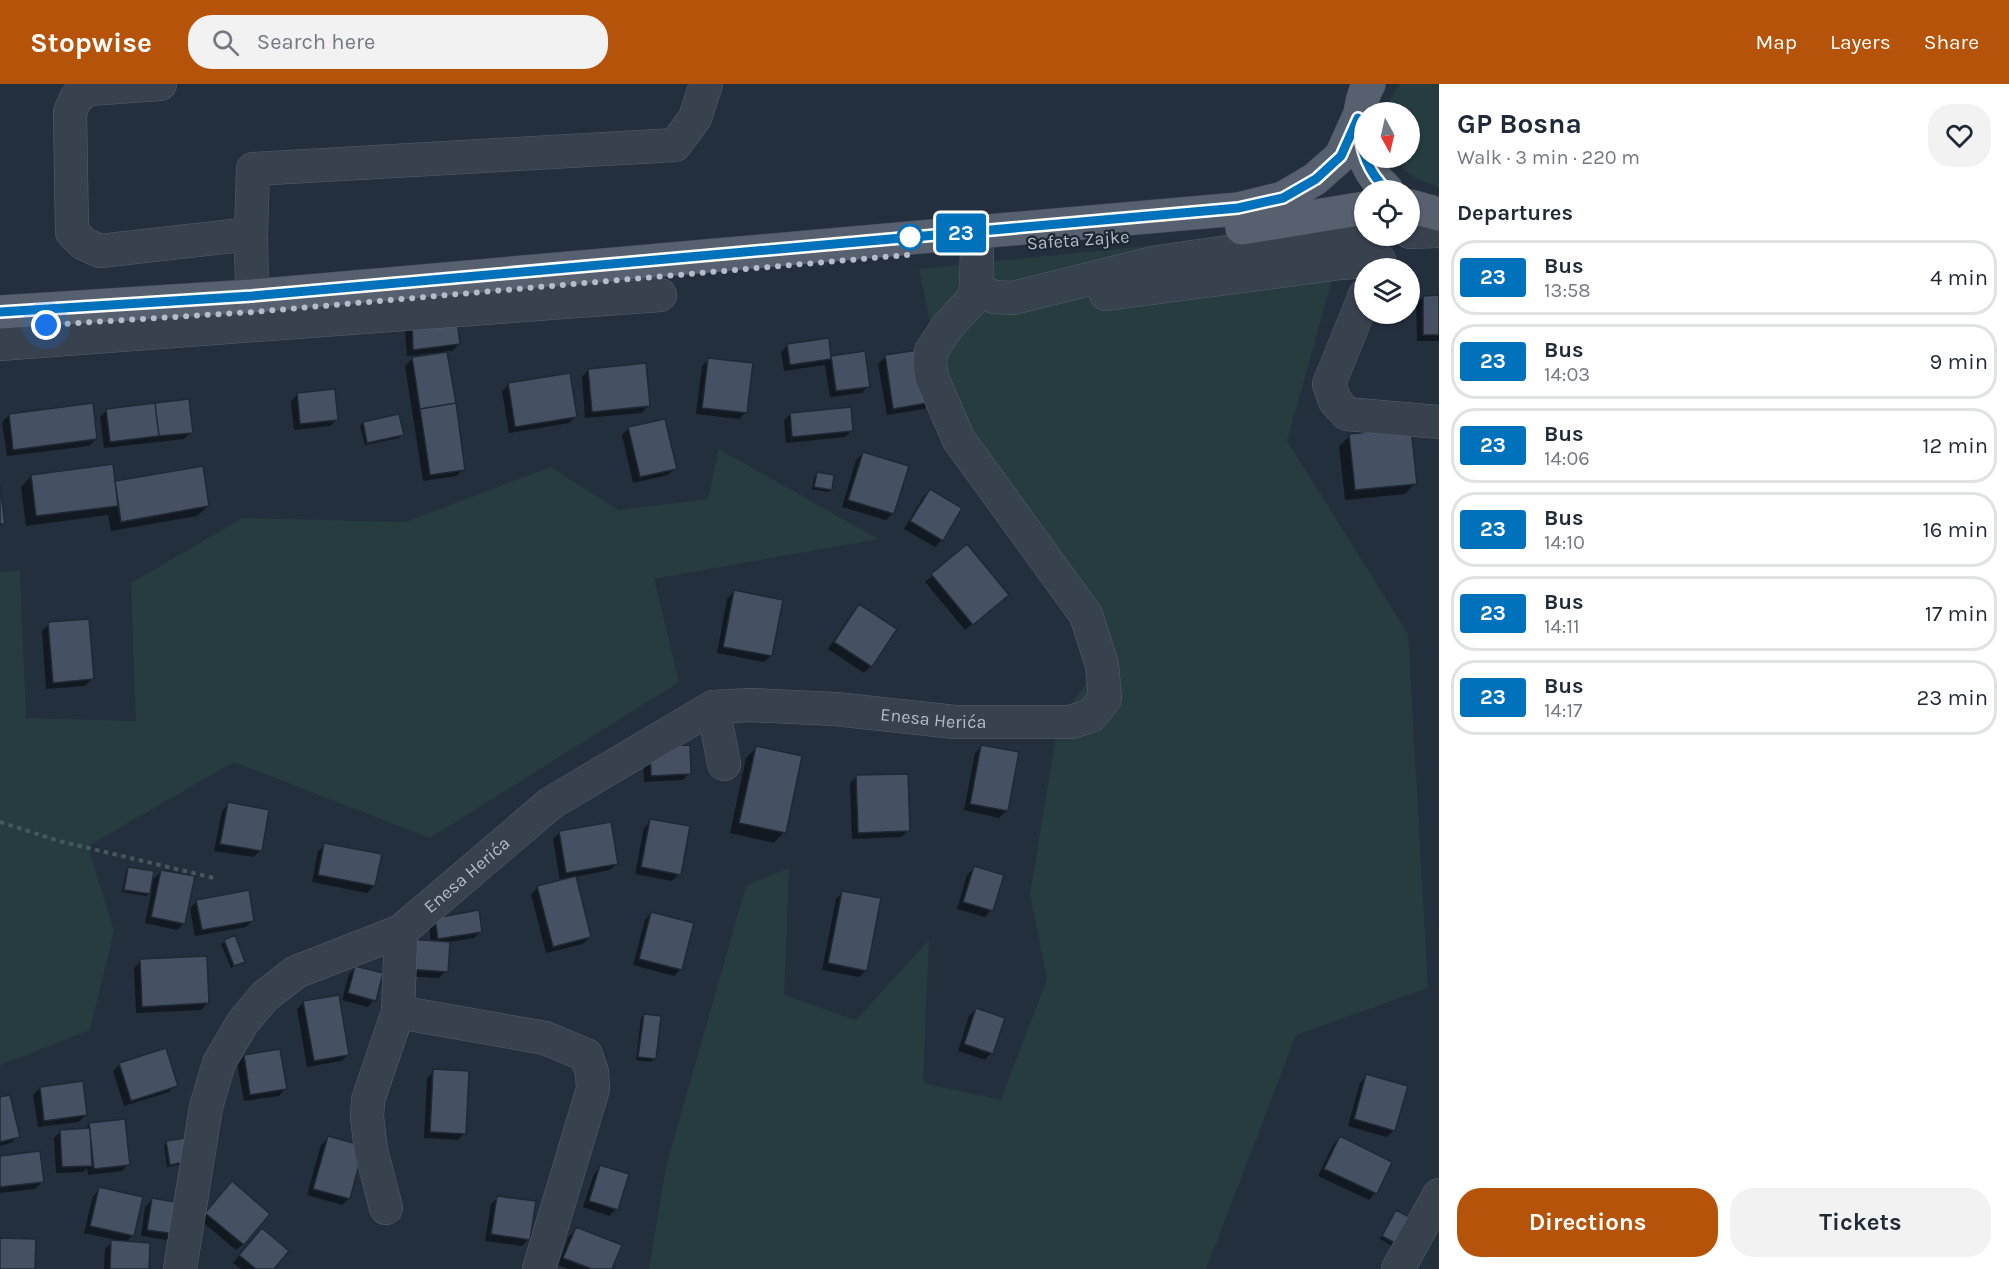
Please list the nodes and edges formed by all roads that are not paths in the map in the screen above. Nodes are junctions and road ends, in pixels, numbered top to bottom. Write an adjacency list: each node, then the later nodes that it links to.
1 (160, 84): 11 (street)
2 (706, 84): 11 (street)
3 (1369, 84): 4 (main road, Safeta Zajke)
4 (1362, 102)
5 (1354, 127): 15 (main road, Safeta Zajke)
6 (1369, 168): 7 (main road, Safeta Zajke)
7 (1378, 180)
8 (1354, 210): 12 (main road, Safeta Zajke)
9 (1420, 216): 10 (main road)
10 (1433, 227)
11 (251, 234): 15 (street)
12 (977, 248): 16 (street); 19 (main road, Safeta Zajke)
13 (1378, 250): 16 (street)
14 (660, 295): 20 (street)
15 (252, 296): 17 (main road, Safeta Zajke)
16 (961, 310): 22 (street, Enesa Herića)
17 (0, 312)
18 (1354, 323): 21 (street)
19 (0, 328)
20 (0, 344)
21 (1439, 422)
22 (713, 707): 23 (street); 24 (street, Enesa Herića)
23 (724, 764)
24 (401, 931): 25 (street); 28 (street, Enesa Herića)
25 (398, 1012): 27 (street); 29 (street)
26 (1439, 1195): 30 (street)
27 (386, 1208)
28 (189, 1262)
29 (539, 1269)
30 (1398, 1269)

